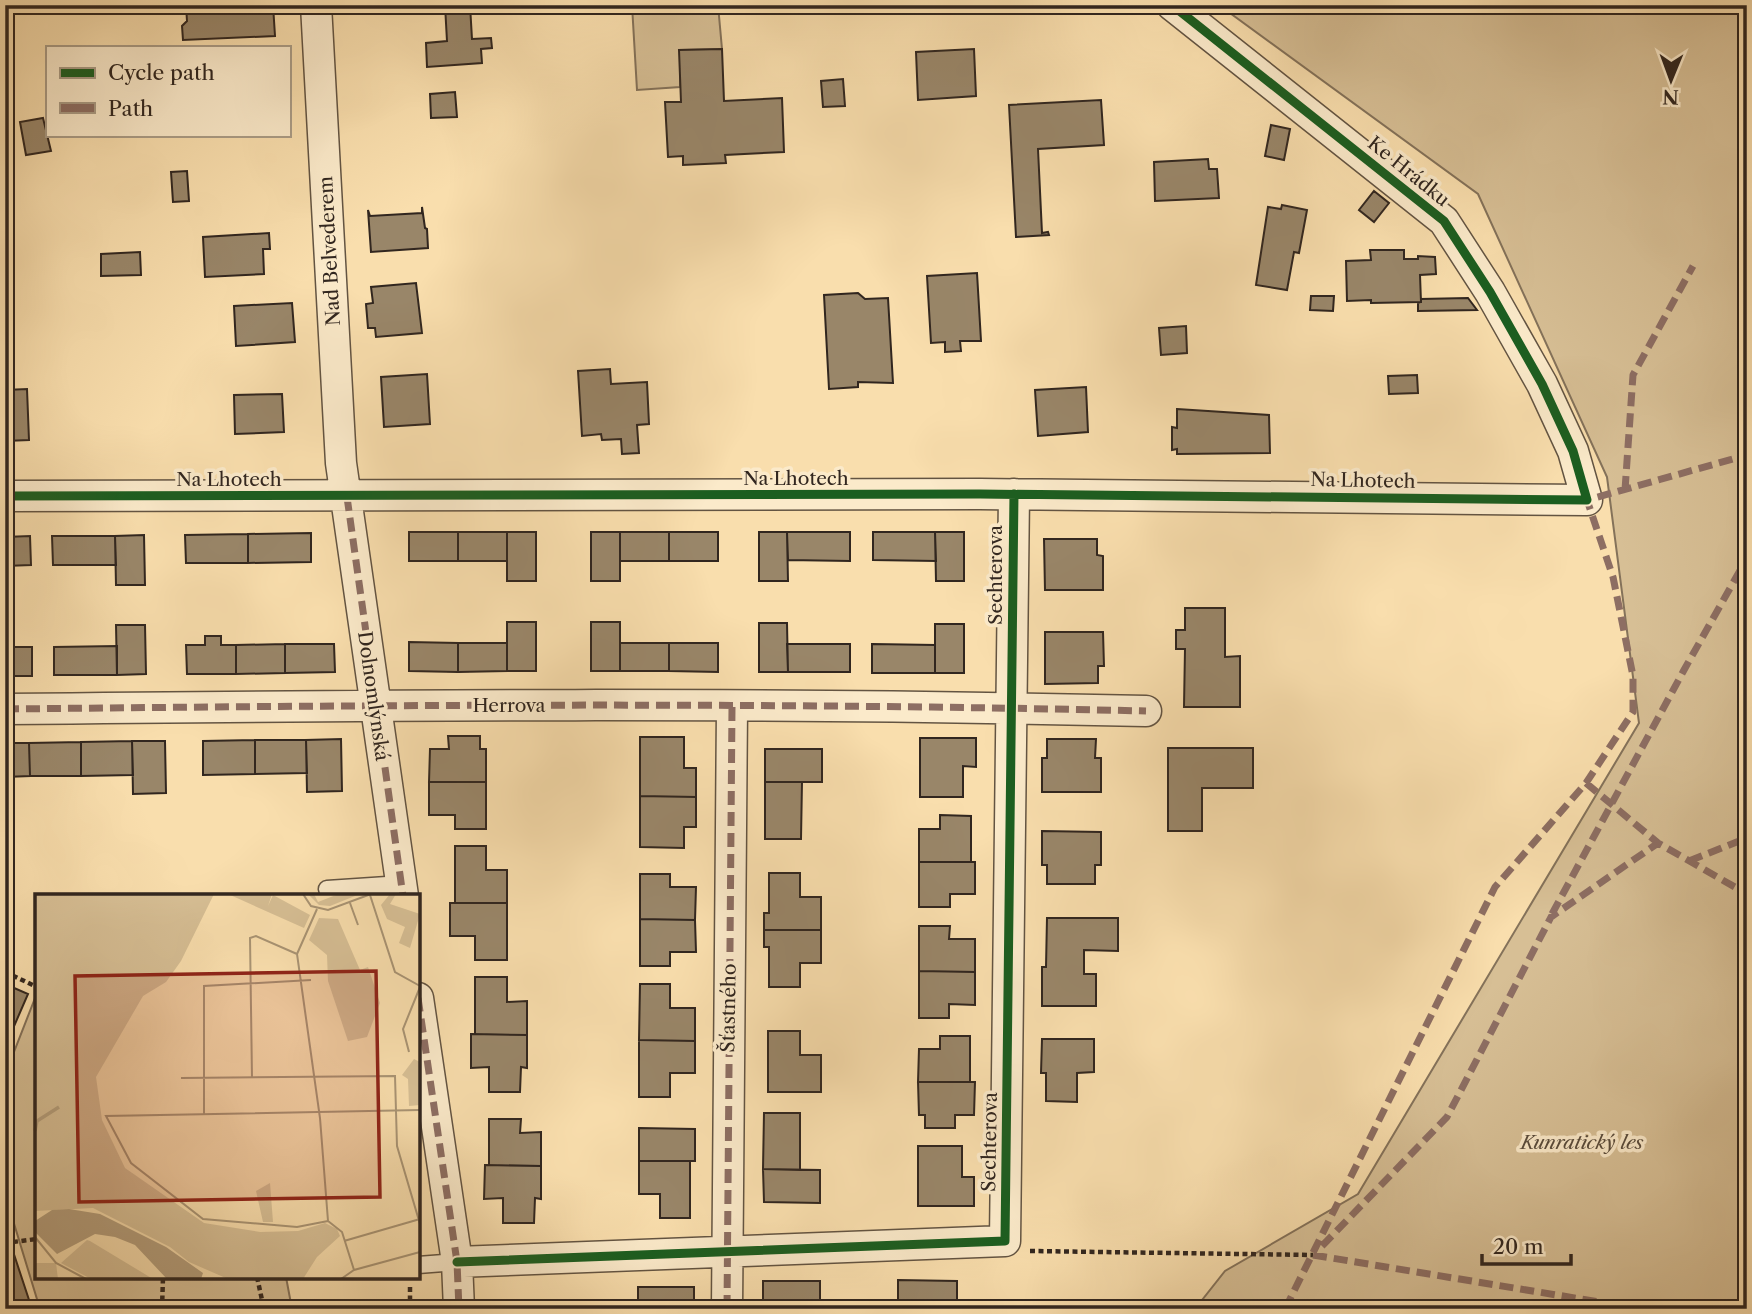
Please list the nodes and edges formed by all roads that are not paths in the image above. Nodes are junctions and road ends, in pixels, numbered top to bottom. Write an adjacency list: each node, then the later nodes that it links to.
1 (316, 5): 5 (street, Nad Belvederem)
2 (1172, 5): 6 (street, Ke Hrádku)
3 (1014, 494): 5 (street, Na Lhotech); 6 (street, Na Lhotech); 9 (street, Sechterova)
4 (5, 496): 5 (street, Na Lhotech)
5 (347, 497): 7 (street, Dolnomlýnská)
6 (1587, 500)
7 (375, 704): 8 (street, Herrova); 10 (street, Herrova); 13 (street, Dolnomlýnská)
8 (732, 707): 9 (street, Herrova); 16 (street, Šťastného)
9 (1012, 708): 11 (street); 16 (street, Sechterova)
10 (5, 709)
11 (1146, 711)
12 (327, 889): 13 (lane)
13 (402, 890)
14 (420, 1023): 15 (street)
15 (424, 1073): 17 (street)
16 (726, 1252): 17 (street); 20 (street, Šťastného)
17 (457, 1262): 18 (lane); 19 (street)
18 (420, 1265)
19 (459, 1309)
20 (727, 1309)

